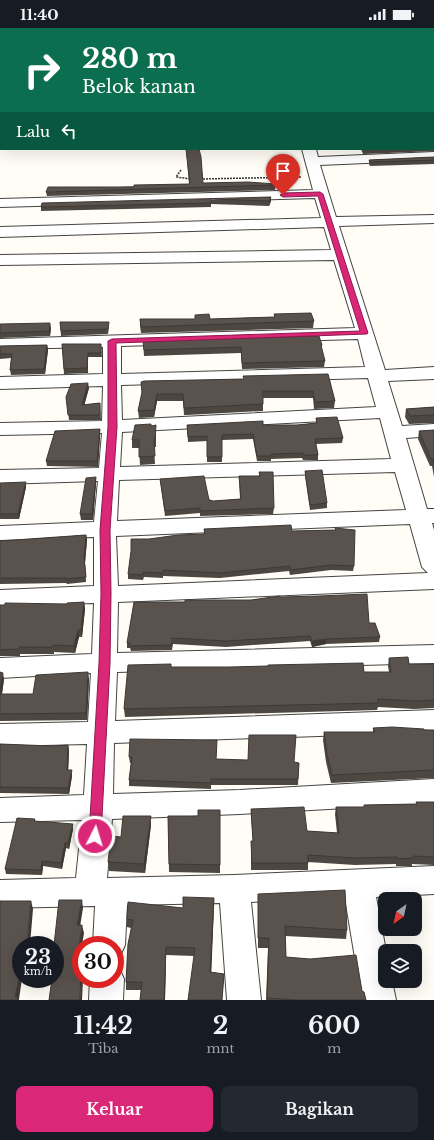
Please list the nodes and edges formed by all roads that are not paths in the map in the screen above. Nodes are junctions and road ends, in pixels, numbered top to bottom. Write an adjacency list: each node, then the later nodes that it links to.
1 (434, 156): 2 (street)
2 (312, 162): 3 (street)
3 (320, 194): 4 (street); 6 (street)
4 (0, 203)
5 (434, 219): 6 (street)
6 (330, 222): 7 (street); 8 (street)
7 (0, 232)
8 (340, 255): 9 (street); 10 (street)
9 (0, 260)
10 (365, 333): 11 (street); 14 (street)
11 (112, 341): 12 (street); 15 (street)
12 (0, 344)
13 (434, 373): 14 (street)
14 (376, 374): 15 (street); 17 (street)
15 (112, 380): 16 (street); 18 (street)
16 (0, 383)
17 (387, 412): 18 (street); 21 (street)
18 (112, 427): 19 (street); 23 (street)
19 (0, 429)
20 (434, 430): 21 (street)
21 (395, 433): 22 (street)
22 (403, 464): 23 (street); 25 (street)
23 (109, 475): 24 (street); 26 (street)
24 (0, 477)
25 (426, 517): 26 (street); 28 (street)
26 (105, 530): 27 (street); 30 (street)
27 (0, 533)
28 (434, 567)
29 (434, 581): 30 (street)
30 (106, 594): 31 (street); 33 (street)
31 (0, 598)
32 (434, 654): 33 (street)
33 (104, 663): 34 (street); 36 (street)
34 (0, 668)
35 (434, 721): 36 (street)
36 (101, 734): 37 (street); 39 (street)
37 (0, 735)
38 (434, 791): 39 (street)
39 (98, 808): 40 (street); 44 (street)
40 (0, 810)
41 (434, 880): 42 (street)
42 (358, 883): 43 (street); 50 (street)
43 (234, 889): 44 (street); 49 (street)
44 (101, 891): 45 (street); 46 (street)
45 (0, 894)
46 (108, 936)
47 (107, 988): 48 (street)
48 (106, 1000)
49 (244, 1000)
50 (379, 1000)

